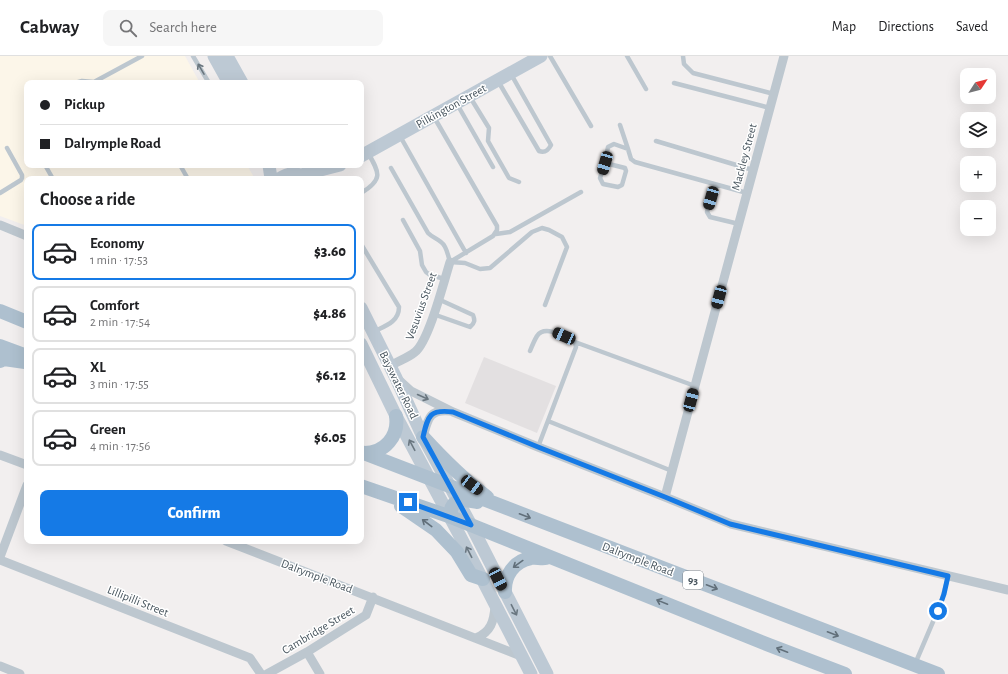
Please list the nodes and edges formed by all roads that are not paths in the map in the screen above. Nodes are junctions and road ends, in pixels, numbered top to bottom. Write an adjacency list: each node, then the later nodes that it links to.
1 (142, 56): 11 (lane)
2 (193, 56): 12 (lane, one-way to 2)
3 (214, 56): 13 (main road)
4 (226, 56): 14 (main road)
5 (541, 56): 10 (main road, Pilkington Street)
6 (550, 56): 24 (lane)
7 (627, 56): 17 (lane)
8 (683, 56): 18 (lane)
9 (784, 56): 18 (street, Mackley Street)
10 (510, 73): 15 (main road, Pilkington Street); 15 (lane)
11 (98, 80)
12 (207, 80)
13 (227, 80)
14 (240, 80)
15 (498, 80): 19 (main road, Pilkington Street)
16 (674, 83): 21 (lane)
17 (646, 89)
18 (774, 94): 21 (street, Mackley Street)
19 (469, 96): 20 (main road, Pilkington Street); 39 (lane)
20 (456, 103): 22 (main road, Pilkington Street); 31 (lane)
21 (770, 108): 35 (street, Mackley Street)
22 (433, 116): 25 (main road, Pilkington Street); 48 (lane)
23 (620, 125): 28 (lane)
24 (591, 126)
25 (399, 134): 29 (main road, Pilkington Street); 51 (lane)
26 (656, 141): 35 (lane)
27 (7, 148): 43 (lane)
28 (628, 149): 30 (lane); 40 (lane)
29 (365, 154): 41 (lane)
30 (605, 163): 30 (lane)
31 (493, 167)
32 (325, 168): 36 (main road)
33 (338, 168): 38 (main road)
34 (391, 168): 52 (lane)
35 (753, 170): 44 (street, Mackley Street)
36 (299, 173): 37 (main road)
37 (284, 176)
38 (331, 176)
39 (519, 182)
40 (715, 185): 44 (lane); 46 (lane)
41 (364, 191)
42 (581, 192): 48 (lane)
43 (0, 193)
44 (747, 193): 46 (street, Mackley Street)
45 (403, 220): 53 (lane)
46 (739, 224): 71 (street, Mackley Street)
47 (0, 225): 49 (street)
48 (496, 234): 51 (lane)
49 (24, 235)
50 (364, 249): 61 (lane)
51 (466, 252): 52 (lane)
52 (450, 262): 53 (street, Vesuvius Street); 55 (lane)
53 (445, 279): 54 (street, Vesuvius Street)
54 (438, 299): 58 (street, Vesuvius Street); 58 (lane)
55 (545, 305)
56 (6, 313): 59 (main road); 60 (main road)
57 (364, 314): 61 (main road, Bayswater Road)
58 (434, 314): 69 (street, Vesuvius Street)
59 (24, 316)
60 (24, 321)
61 (373, 332): 69 (main road, Bayswater Road)
62 (575, 342): 65 (lane); 71 (lane); 74 (lane)
63 (0, 346): 66 (main road)
64 (364, 350): 73 (main road, Bayswater Road)
65 (530, 351)
66 (24, 355)
67 (0, 361): 68 (main road)
68 (24, 362)
69 (390, 366): 70 (main road, Bayswater Road)
70 (396, 378): 72 (street, one-way to 72); 75 (main road, Bayswater Road)
71 (695, 386): 81 (street, Mackley Street)
72 (453, 412): 75 (street); 76 (street)
73 (396, 416): 77 (main road); 82 (main road, Bayswater Road, one-way to 73)
74 (548, 421): 76 (lane); 81 (lane)
75 (423, 437): 84 (main road, Bayswater Road); 89 (main road)
76 (538, 447): 87 (street)
77 (364, 453)
78 (364, 453): 82 (main road, Dalrymple Road / 93)
79 (0, 455): 80 (street)
80 (24, 464)
81 (672, 471): 87 (street, Mackley Street)
82 (430, 479): 84 (main road, Dalrymple Road / 93); 90 (main road, Bayswater Road)
83 (364, 487): 85 (main road)
84 (449, 487): 88 (main road, Bayswater Road); 89 (main road, Dalrymple Road / 93)
85 (380, 492): 90 (main road); 96 (main road, one-way to 85)
86 (24, 493): 94 (street)
87 (665, 497): 95 (street)
88 (457, 501): 89 (main road); 90 (main road); 91 (main road, Bayswater Road)
89 (499, 506): 105 (main road, Dalrymple Road / 93, one-way to 105)
90 (451, 517): 91 (main road); 96 (main road, Bayswater Road, one-way to 90)
91 (471, 525): 93 (main road); 98 (main road, Bayswater Road)
92 (234, 544): 99 (street, Dalrymple Road)
93 (549, 557): 98 (main road, one-way to 98); 112 (main road, one-way to 93)
94 (0, 558): 107 (street, Lillipilli Street)
95 (948, 576): 97 (street); 105 (lane)
96 (483, 578): 100 (main road, Bayswater Road)
97 (1008, 590)
98 (505, 592): 111 (main road, Bayswater Road, one-way to 111)
99 (373, 597): 101 (street, Dalrymple Road); 102 (street, Cambridge Street)
100 (495, 606): 101 (street); 103 (main road, Bayswater Road)
101 (476, 638): 103 (street, Dalrymple Road)
102 (306, 652): 108 (street, Cambridge Street); 109 (street)
103 (521, 656): 110 (main road, Bayswater Road)
104 (0, 666): 106 (street)
105 (913, 670): 113 (main road, Dalrymple Road / 93)
106 (20, 674)
107 (261, 674)
108 (267, 674)
109 (320, 674)
110 (531, 674)
111 (547, 674)
112 (845, 674)
113 (938, 674)

